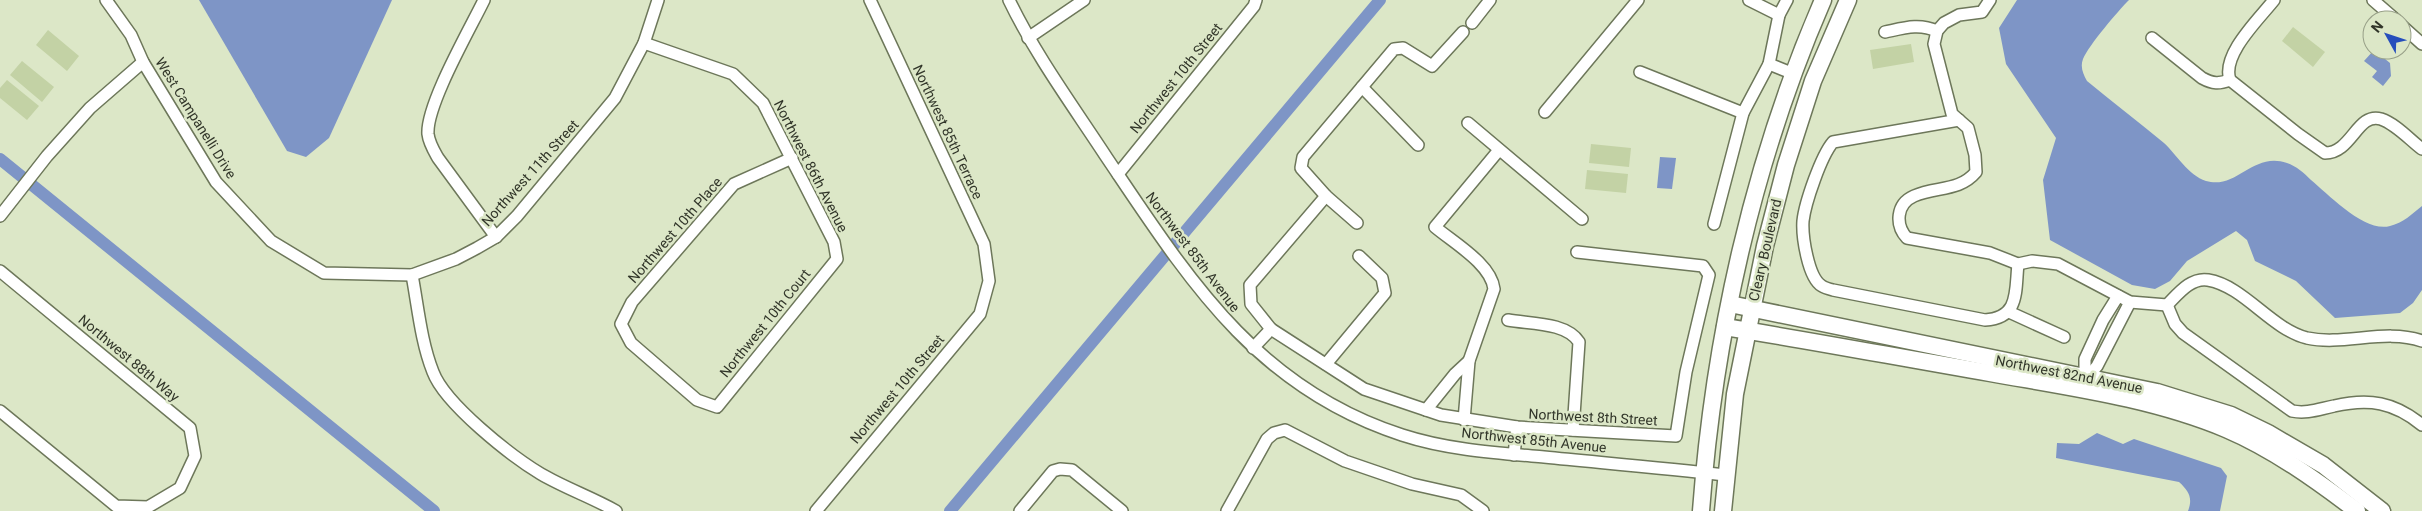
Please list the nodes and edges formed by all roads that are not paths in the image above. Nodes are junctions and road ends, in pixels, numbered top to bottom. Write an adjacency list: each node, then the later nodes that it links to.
1 (106, 0): 28 (street, West Campanelli Drive)
2 (484, 0): 48 (street)
3 (658, 0): 26 (street, Northwest 11th Street)
4 (870, 0): 56 (street, Northwest 85th Terrace)
5 (1008, 0): 24 (street, Northwest 85th Avenue)
6 (1084, 0): 24 (street)
7 (1256, 0): 42 (street, Northwest 10th Street)
8 (1490, 0): 19 (street)
9 (1638, 0): 34 (street)
10 (1749, 0): 18 (street)
11 (1787, 0): 18 (street)
12 (1823, 0): 31 (street, Cleary Boulevard)
13 (1848, 0): 61 (street, Cleary Boulevard)
14 (1990, 0): 20 (street)
15 (2274, 0): 32 (street)
16 (2373, 0): 17 (street)
17 (2384, 10)
18 (1780, 15): 29 (street)
19 (1472, 23)
20 (1937, 31): 22 (street); 36 (street)
21 (1463, 32): 33 (street)
22 (1886, 32)
23 (2412, 35): 27 (street)
24 (1028, 38): 42 (street, Northwest 85th Avenue)
25 (2152, 38): 32 (street)
26 (644, 43): 41 (street, Northwest 86th Avenue); 48 (street, Northwest 11th Street)
27 (2422, 44)
28 (143, 62): 44 (street); 54 (street, West Campanelli Drive)
29 (1768, 64): 31 (street); 35 (street)
30 (1640, 72): 35 (street)
31 (1794, 74): 59 (street, Cleary Boulevard)
32 (2230, 80): 39 (street)
33 (1362, 87): 38 (street); 43 (street)
34 (1545, 112)
35 (1742, 113): 47 (street)
36 (1959, 120): 52 (street); 62 (street)
37 (1468, 123): 40 (street)
38 (1418, 145)
39 (2422, 149)
40 (1499, 150): 45 (street); 72 (street)
41 (792, 158): 51 (street, Northwest 86th Avenue); 75 (street, Northwest 10th Place)
42 (1118, 174): 71 (street, Northwest 85th Avenue)
43 (1326, 196): 46 (street); 67 (street, Northwest 8th Street)
44 (0, 216)
45 (1582, 219)
46 (1356, 223)
47 (1714, 224)
48 (496, 237): 55 (street, Northwest 11th Street)
49 (1577, 252): 81 (street, Northwest 8th Street)
50 (1359, 256): 73 (street)
51 (837, 259): 75 (street, Northwest 10th Court)
52 (2018, 264): 57 (street); 62 (street)
53 (0, 271): 77 (street, Northwest 88th Way)
54 (324, 273): 55 (street, Northwest 11th Street)
55 (412, 275): 85 (street)
56 (990, 281): 86 (street, Northwest 10th Street)
57 (2118, 296): 58 (street); 64 (street)
58 (2130, 302): 60 (street); 65 (street)
59 (1730, 304): 61 (street, Northwest 82nd Avenue); 66 (street, Cleary Boulevard)
60 (2167, 305): 70 (street); 79 (street)
61 (1751, 308): 68 (street, Cleary Boulevard); 74 (street, Northwest 82nd Avenue)
62 (2009, 312): 69 (street)
63 (1508, 320): 81 (street)
64 (2103, 320): 65 (street); 74 (street)
65 (2117, 326): 74 (street)
66 (1725, 327): 68 (street, Northwest 82nd Avenue); 83 (street, Cleary Boulevard)
67 (1271, 329): 71 (street); 73 (street, Northwest 8th Street)
68 (1747, 330): 74 (street, Northwest 82nd Avenue); 84 (street, Cleary Boulevard)
69 (2064, 337)
70 (2422, 340)
71 (1253, 348): 82 (street, Northwest 85th Avenue)
72 (1469, 361): 76 (street); 78 (street)
73 (1326, 364): 76 (street, Northwest 8th Street)
74 (2085, 384): 93 (street, Northwest 82nd Avenue); 94 (street, Northwest 82nd Avenue)
75 (717, 407)
76 (1426, 410): 78 (street, Northwest 8th Street)
77 (0, 411)
78 (1464, 420): 80 (street, Northwest 8th Street)
79 (2422, 425)
80 (1518, 427): 81 (street, Northwest 8th Street); 82 (street)
81 (1573, 430)
82 (1514, 455): 83 (street, Northwest 85th Avenue)
83 (1704, 472): 84 (street, Northwest 85th Avenue); 91 (street, Cleary Boulevard)
84 (1725, 474): 92 (street, Cleary Boulevard)
85 (616, 511)
86 (816, 511)
87 (1020, 511): 88 (street)
88 (1122, 511)
89 (1227, 511): 90 (street)
90 (1483, 511)
91 (1701, 511)
92 (1723, 511)
93 (2357, 511)
94 (2382, 511)

